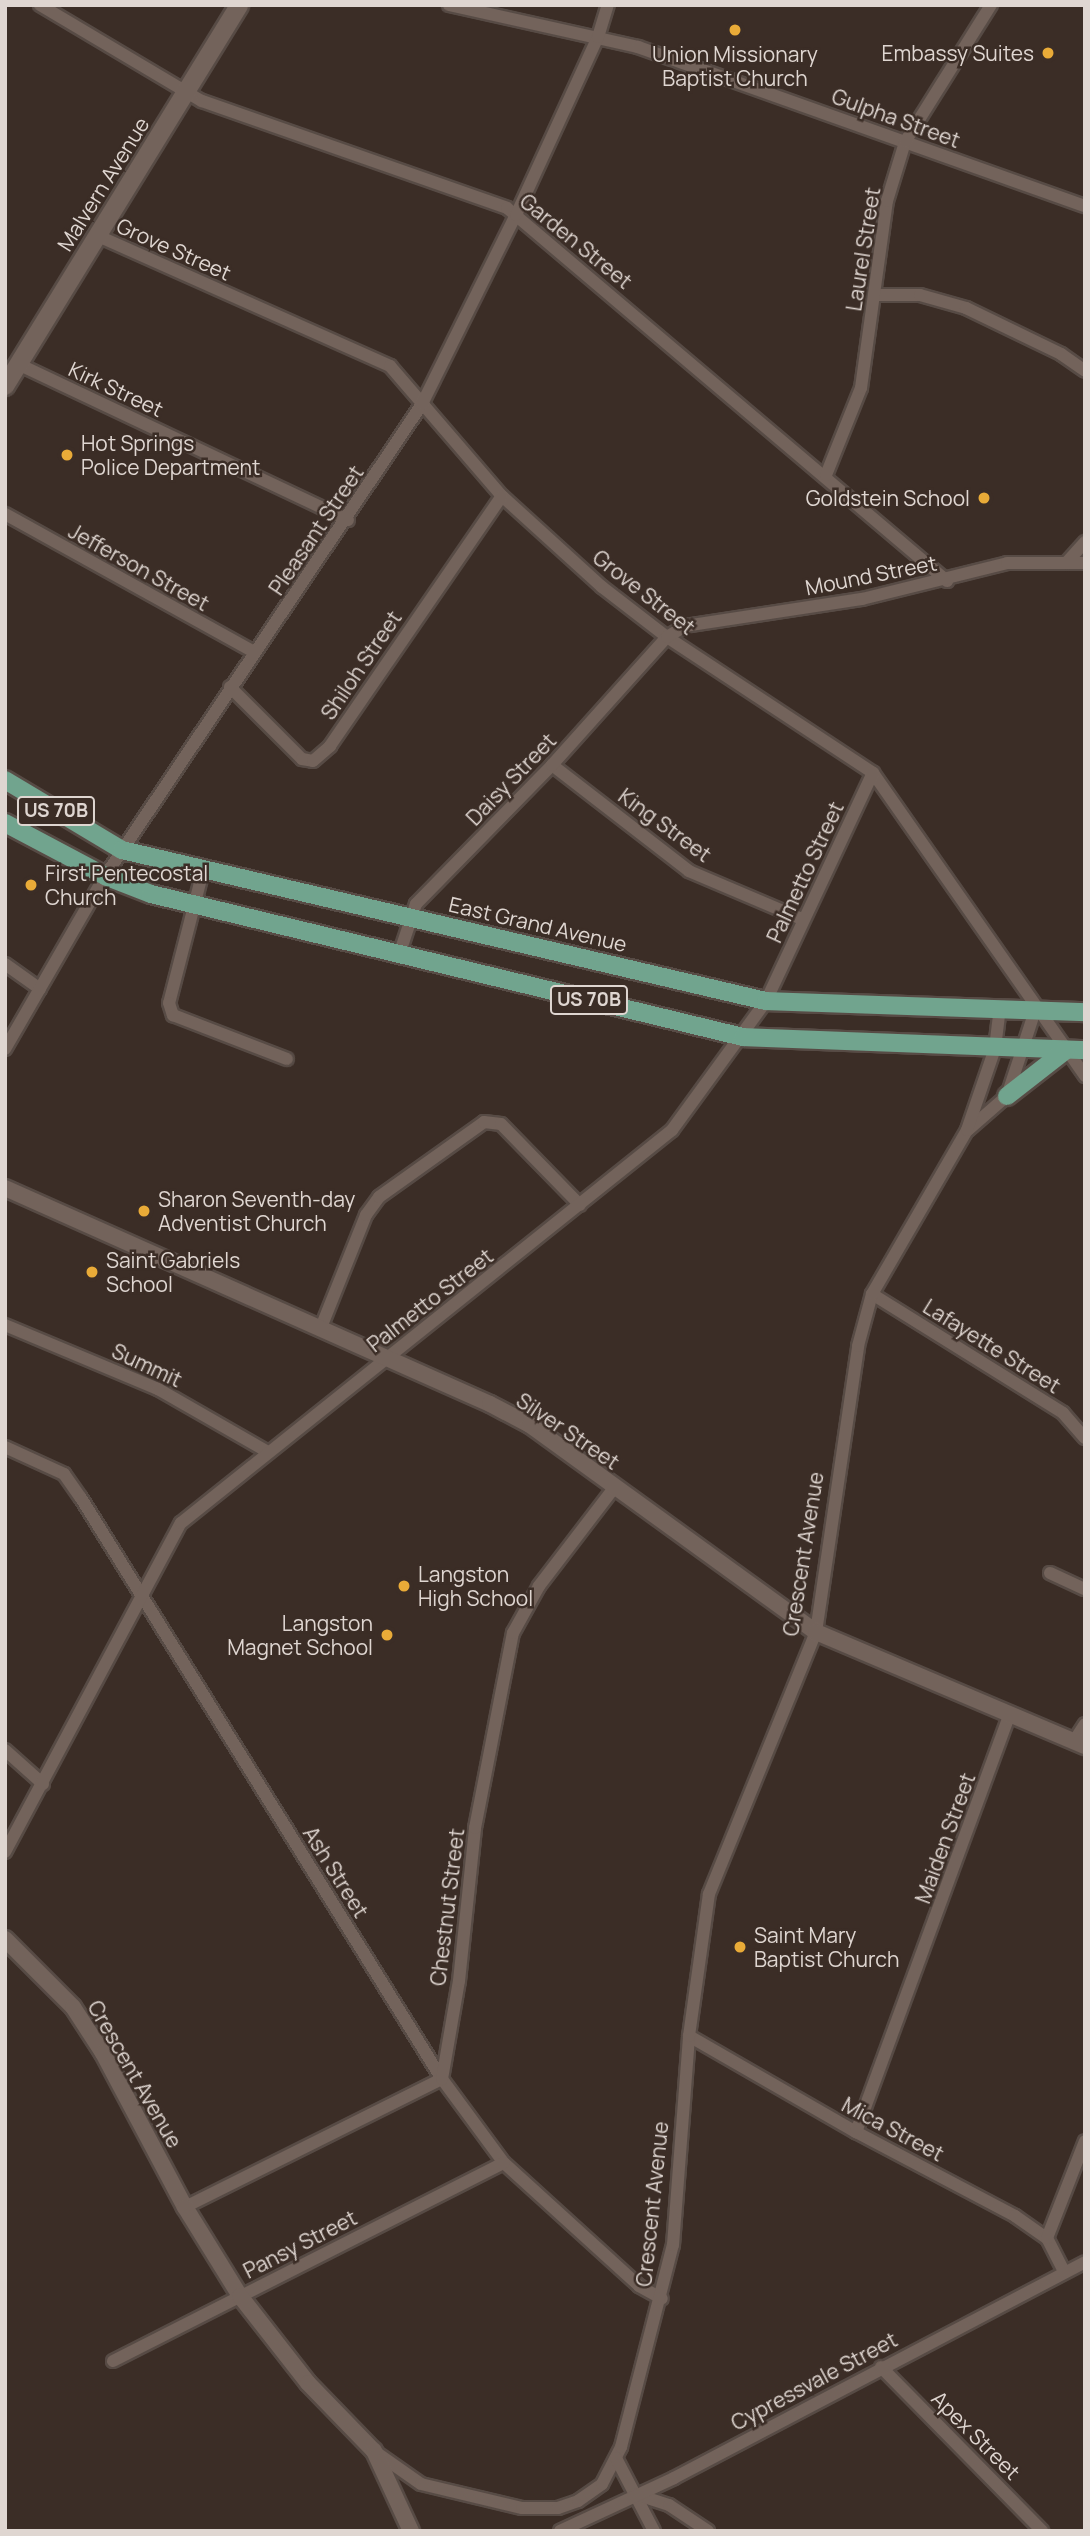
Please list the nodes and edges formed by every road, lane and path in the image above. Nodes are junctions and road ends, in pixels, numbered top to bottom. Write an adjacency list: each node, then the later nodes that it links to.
1 (40, 5): 7 (street, Garden Street)
2 (239, 5): 7 (main road, Malvern Avenue)
3 (449, 5): 6 (street, Gulpha Street)
4 (608, 5): 6 (street, Pleasant Street)
5 (990, 5): 8 (street, Laurel Street)
6 (598, 37): 8 (street, Gulpha Street); 10 (street, Pleasant Street)
7 (186, 93): 10 (street, Garden Street); 11 (main road, Malvern Avenue)
8 (905, 142): 9 (street, Gulpha Street); 12 (street, Laurel Street)
9 (1085, 206)
10 (516, 215): 16 (street, Pleasant Street); 17 (street, Garden Street)
11 (98, 236): 13 (main road, Malvern Avenue); 16 (street, Grove Street)
12 (874, 295): 14 (street); 17 (street, Laurel Street)
13 (18, 364): 15 (main road, Malvern Avenue); 20 (street, Kirk Street)
14 (1085, 372)
15 (5, 386)
16 (422, 404): 18 (street, Grove Street); 20 (street, Pleasant Street)
17 (826, 475): 24 (street, Garden Street)
18 (502, 496): 25 (street, Grove Street); 27 (street, Shiloh Street)
19 (5, 514): 26 (street, Jefferson Street)
20 (348, 520): 26 (street, Pleasant Street)
21 (1085, 542): 22 (street)
22 (1067, 562): 23 (street, Mound Street); 24 (street, Mound Street)
23 (1085, 564)
24 (947, 581): 25 (street, Mound Street)
25 (667, 637): 28 (street, Daisy Street); 29 (street, Grove Street)
26 (254, 652): 27 (street, Pleasant Street)
27 (230, 687): 32 (street, Pleasant Street)
28 (552, 765): 36 (street, Daisy Street); 37 (street, King Street)
29 (873, 773): 37 (street, Palmetto Street); 43 (street, Grove Street)
30 (5, 780): 32 (main road, East Grand Avenue / US 70B)
31 (5, 823): 34 (main road, US 70B)
32 (122, 850): 33 (main road, East Grand Avenue / US 70B); 34 (street, Pleasant Street)
33 (203, 870): 35 (street); 36 (main road, East Grand Avenue / US 70B)
34 (105, 876): 35 (main road, US 70B); 40 (street, Pleasant Street)
35 (193, 905): 38 (main road, US 70B); 51 (street)
36 (409, 916): 38 (street, Daisy Street); 41 (main road, East Grand Avenue / US 70B)
37 (802, 919): 41 (street, Palmetto Street)
38 (398, 955): 45 (main road, US 70B)
39 (5, 964): 40 (street)
40 (40, 989): 47 (street, Pleasant Street)
41 (766, 1002): 42 (main road, East Grand Avenue / US 70B); 45 (street, Palmetto Street)
42 (1000, 1010): 43 (main road, East Grand Avenue / US 70B); 46 (street, Crescent Avenue)
43 (1035, 1011): 44 (main road, East Grand Avenue / US 70B); 48 (street, Crescent Avenue); 49 (street, Grove Street)
44 (1085, 1012)
45 (743, 1037): 46 (main road, US 70B); 56 (street, Palmetto Street)
46 (995, 1048): 48 (main road, US 70B); 54 (street, Crescent Avenue)
47 (5, 1049)
48 (1024, 1049): 49 (main road, US 70B); 53 (street, Crescent Avenue)
49 (1066, 1050): 50 (main road, US 70B); 52 (street, Grove Street); 53 (main road)
50 (1085, 1050)
51 (287, 1059)
52 (1085, 1076)
53 (1007, 1096): 54 (street, Crescent Avenue)
54 (967, 1130): 57 (street, Crescent Avenue)
55 (5, 1188): 59 (street, Silver Street)
56 (580, 1205): 59 (street); 60 (street, Palmetto Street)
57 (872, 1294): 61 (street, Lafayette Street); 68 (street, Crescent Avenue)
58 (5, 1325): 63 (street, Summit)
59 (320, 1329): 60 (street, Silver Street)
60 (387, 1359): 63 (street, Palmetto Street); 64 (street, Silver Street)
61 (1085, 1438)
62 (5, 1447): 67 (street, Ash Street)
63 (268, 1452): 67 (street, Palmetto Street)
64 (614, 1488): 68 (street, Silver Street); 77 (street, Chestnut Street)
65 (1050, 1573): 66 (street)
66 (1085, 1589)
67 (141, 1593): 73 (street, Palmetto Street); 77 (street, Ash Street)
68 (816, 1632): 69 (street, Silver Street); 76 (street, Crescent Avenue)
69 (1010, 1713): 71 (street, Silver Street); 78 (street, Maiden Street)
70 (1085, 1724): 71 (street)
71 (1079, 1744)
72 (5, 1750): 73 (street)
73 (43, 1784): 74 (street, Palmetto Street)
74 (5, 1852)
75 (5, 1939): 81 (street, Crescent Avenue)
76 (689, 2036): 78 (street, Mica Street); 86 (street, Crescent Avenue)
77 (442, 2079): 80 (street, Ash Street); 81 (street)
78 (856, 2132): 82 (street, Mica Street)
79 (1085, 2141): 82 (street)
80 (504, 2163): 85 (street, Pansy Street); 86 (street, Ash Street)
81 (185, 2207): 85 (street, Crescent Avenue)
82 (1047, 2238): 84 (street, Mica Street)
83 (1085, 2262): 84 (street, Cypressvale Street)
84 (1064, 2271): 88 (street, Cypressvale Street)
85 (240, 2296): 87 (street, Pansy Street); 89 (street, Crescent Avenue)
86 (662, 2299): 90 (street, Crescent Avenue)
87 (113, 2361)
88 (881, 2367): 91 (street, Cypressvale Street); 96 (street, Apex Street)
89 (374, 2451): 90 (street, Crescent Avenue); 92 (street)
90 (616, 2458): 91 (street)
91 (635, 2494): 93 (street, Cypressvale Street); 94 (street); 95 (street)
92 (411, 2531)
93 (560, 2531)
94 (654, 2531)
95 (708, 2531)
96 (1042, 2531)

